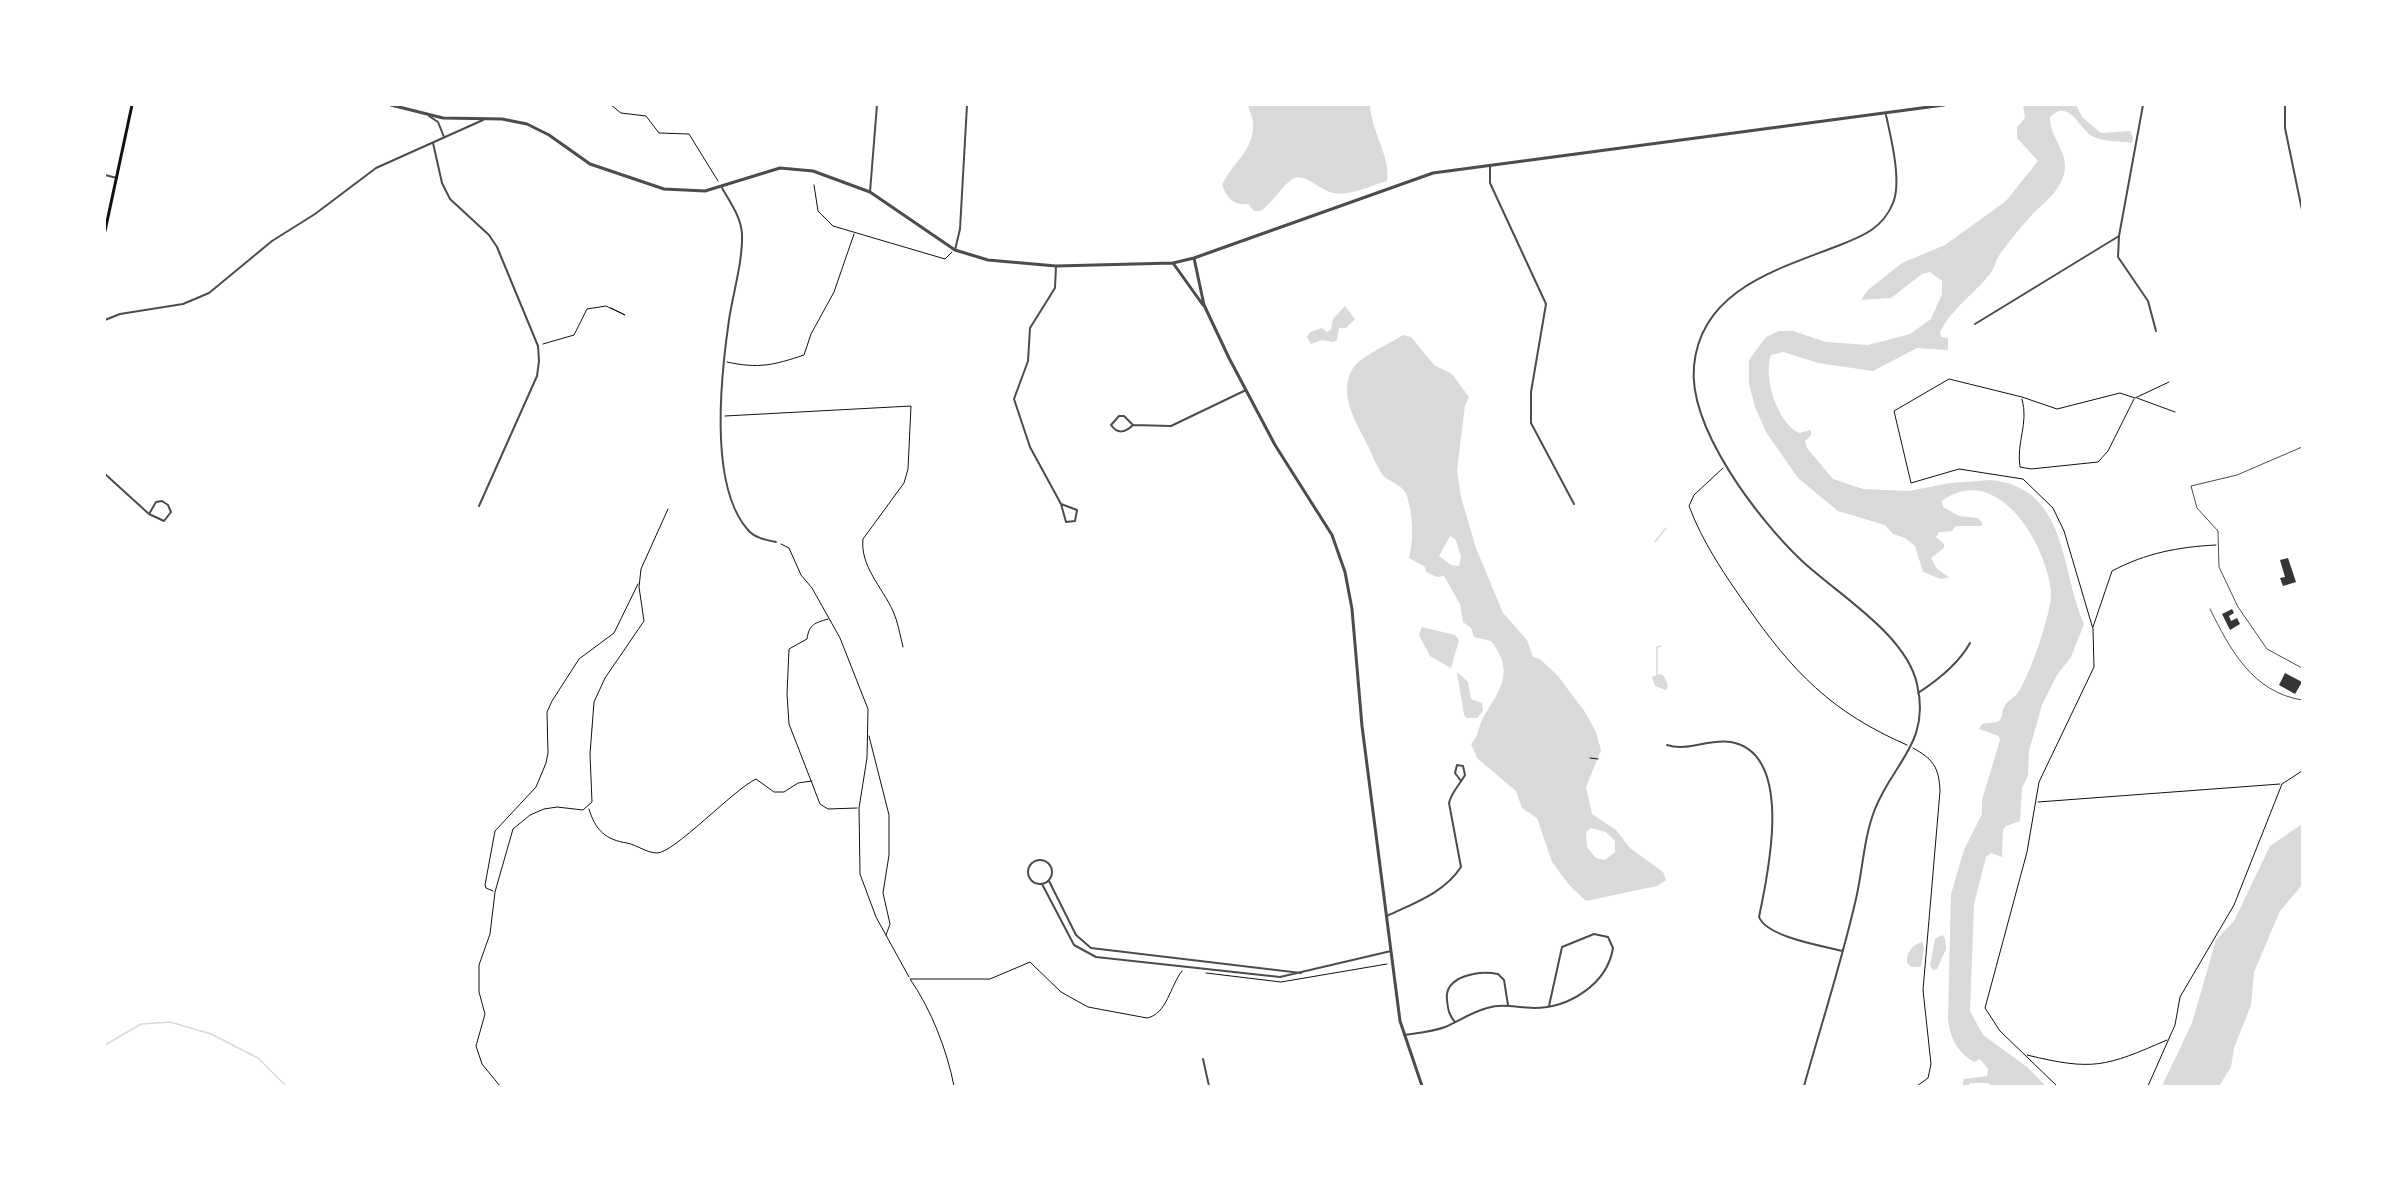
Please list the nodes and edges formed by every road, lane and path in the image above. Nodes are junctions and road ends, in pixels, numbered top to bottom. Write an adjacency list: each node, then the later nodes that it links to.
1 (132, 105): 16 (main road)
2 (391, 105): 10 (street)
3 (611, 105): 18 (path)
4 (877, 105): 19 (street)
5 (967, 105): 24 (street)
6 (1944, 105): 9 (street)
7 (2143, 105): 23 (street)
8 (2285, 105): 20 (street)
9 (1887, 115): 14 (street); 43 (street)
10 (429, 116): 11 (street); 12 (street)
11 (483, 120): 12 (street); 18 (street)
12 (444, 137): 13 (street)
13 (433, 143): 30 (street); 33 (street)
14 (1490, 165): 25 (street); 46 (street)
15 (105, 175): 16 (street)
16 (117, 178): 21 (main road)
17 (814, 185): 22 (path)
18 (722, 188): 19 (street); 34 (street)
19 (870, 192): 24 (street)
20 (2302, 210)
21 (105, 231)
22 (854, 234): 24 (path); 34 (path)
23 (2119, 237): 31 (street); 32 (street)
24 (956, 250): 27 (street)
25 (1194, 258): 26 (street); 28 (street)
26 (1173, 263): 27 (street); 28 (street)
27 (1056, 266): 45 (street)
28 (1204, 305): 36 (street)
29 (611, 308): 33 (path)
30 (105, 319)
31 (1975, 324)
32 (2156, 330)
33 (538, 346): 47 (street)
34 (725, 362): 40 (street)
35 (2169, 382): 38 (path)
36 (1246, 390): 41 (street); 76 (street)
37 (2022, 397): 38 (path); 38 (path); 55 (path)
38 (2135, 398): 39 (path)
39 (2175, 412)
40 (722, 416): 50 (street); 57 (path)
41 (1133, 424): 41 (street)
42 (2302, 447): 51 (lane)
43 (1727, 464): 59 (street); 63 (path)
44 (105, 474): 49 (street)
45 (1061, 504): 45 (street)
46 (1574, 504)
47 (479, 506)
48 (668, 509): 52 (path)
49 (149, 514): 49 (street)
50 (776, 542): 54 (path)
51 (2218, 545): 55 (path); 58 (lane)
52 (639, 581): 71 (path); 75 (path)
53 (2210, 609): 60 (lane)
54 (828, 619): 61 (path); 67 (path)
55 (2093, 629): 70 (path)
56 (1970, 642): 59 (street)
57 (903, 647)
58 (2302, 668)
59 (1918, 693): 63 (street)
60 (2302, 700)
61 (869, 734): 72 (path); 77 (path)
62 (1667, 745): 79 (street)
63 (1911, 747): 79 (street); 99 (path)
64 (1590, 758): 65 (path)
65 (1598, 759)
66 (2302, 771): 69 (path)
67 (812, 781): 71 (path); 72 (path)
68 (1461, 781): 68 (street); 76 (street)
69 (2282, 784): 70 (path); 91 (path)
70 (2036, 802): 92 (path)
71 (589, 807): 75 (path)
72 (859, 808): 77 (path)
73 (1049, 881): 74 (street); 74 (street); 83 (street)
74 (1042, 884): 83 (street)
75 (495, 892): 94 (path)
76 (1386, 916): 78 (street)
77 (886, 935): 84 (path)
78 (1391, 951): 80 (street); 83 (street)
79 (1843, 951): 98 (street)
80 (1393, 964): 82 (path); 90 (street)
81 (1186, 970): 84 (path)
82 (1197, 972)
83 (1303, 973)
84 (910, 979): 95 (path)
85 (1508, 1005): 86 (street); 87 (street); 88 (street)
86 (1549, 1006): 86 (street)
87 (1449, 1015): 88 (street); 89 (street)
88 (1455, 1022): 89 (street)
89 (1447, 1026): 90 (street)
90 (1404, 1035): 97 (street)
91 (2169, 1039): 92 (path); 101 (path)
92 (2025, 1055): 100 (path)
93 (1203, 1059): 96 (street)
94 (500, 1086)
95 (954, 1086)
96 (1209, 1086)
97 (1422, 1086)
98 (1804, 1086)
99 (1917, 1086)
100 (2057, 1086)
101 (2148, 1086)

